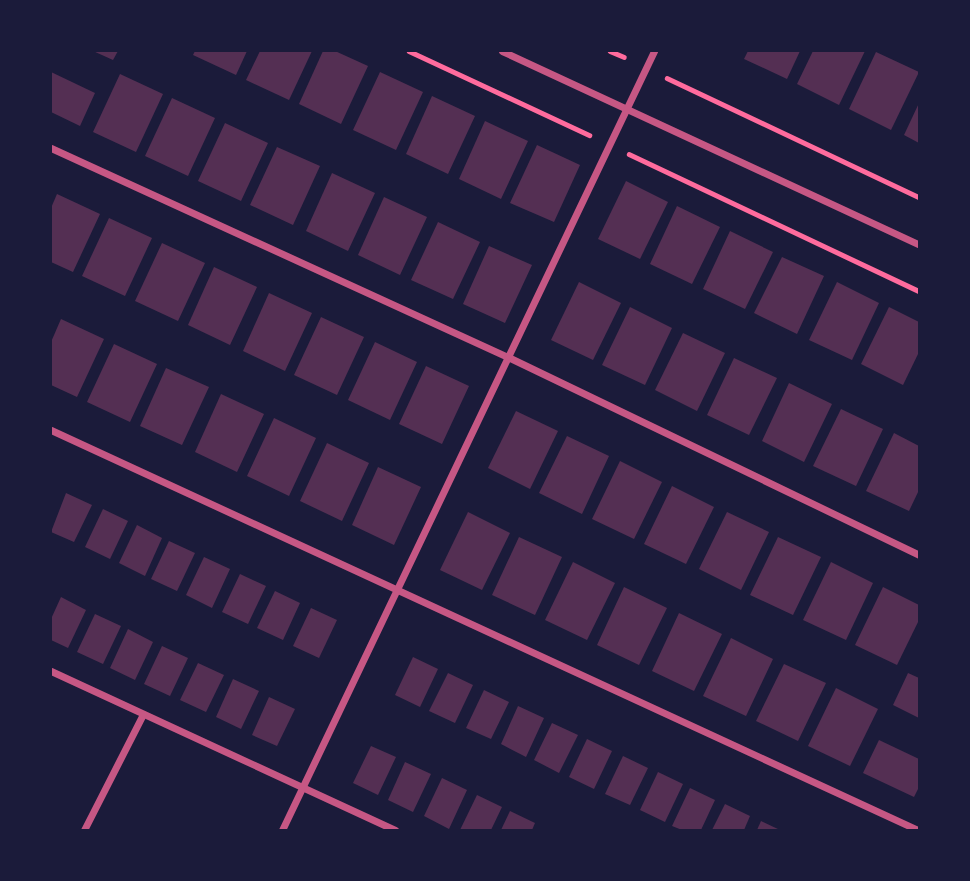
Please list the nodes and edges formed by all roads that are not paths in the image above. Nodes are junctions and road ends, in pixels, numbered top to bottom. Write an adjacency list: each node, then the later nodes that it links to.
1 (502, 51): 3 (street)
2 (654, 51): 3 (street)
3 (627, 107): 5 (street); 6 (street)
4 (51, 148): 6 (street)
5 (919, 245)
6 (508, 357): 8 (street); 9 (street)
7 (51, 430): 9 (street)
8 (919, 555)
9 (397, 590): 12 (street); 16 (street)
10 (51, 671): 11 (street)
11 (143, 714): 12 (street); 13 (street)
12 (303, 788): 14 (street); 15 (street)
13 (85, 830)
14 (282, 830)
15 (395, 830)
16 (918, 830)

